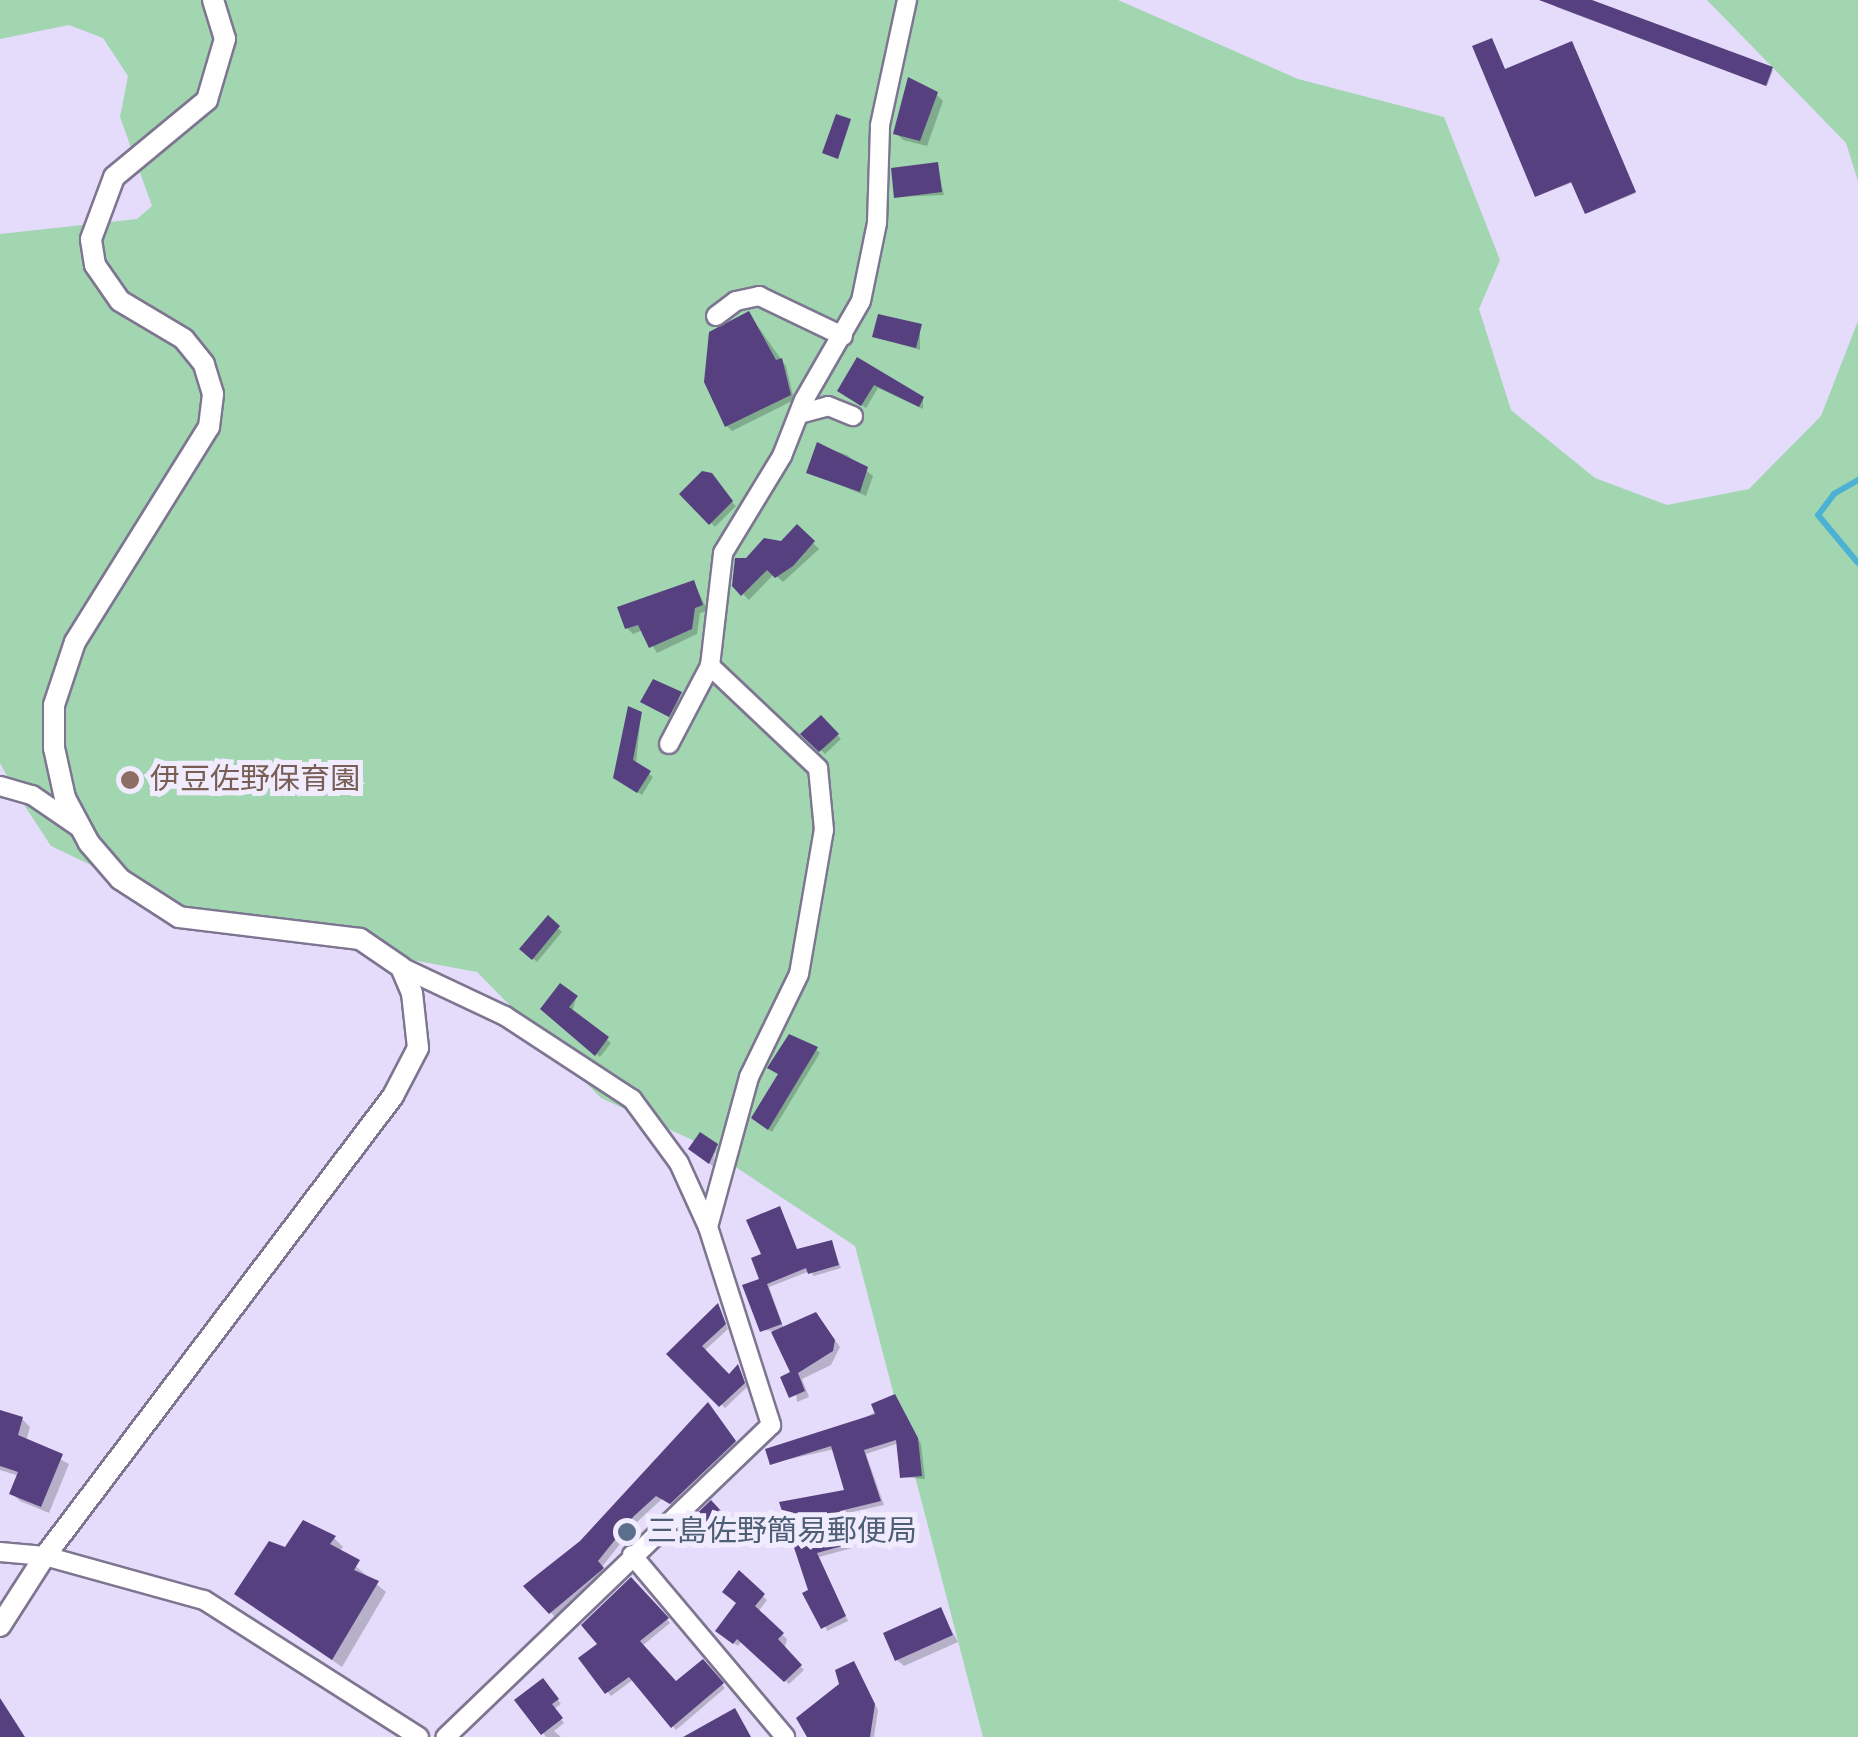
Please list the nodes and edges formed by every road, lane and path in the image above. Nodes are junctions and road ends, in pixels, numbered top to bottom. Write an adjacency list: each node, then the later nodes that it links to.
1 (213, 0): 10 (street)
2 (907, 0): 4 (street)
3 (716, 316): 4 (street)
4 (842, 336): 5 (street)
5 (799, 414): 6 (street); 7 (street)
6 (853, 416)
7 (710, 666): 8 (street); 12 (street)
8 (669, 744)
9 (0, 786): 10 (street)
10 (80, 828): 11 (street)
11 (401, 967): 12 (street); 15 (street)
12 (708, 1227): 14 (street)
13 (0, 1552): 15 (street)
14 (632, 1555): 18 (street); 19 (street)
15 (44, 1556): 16 (street); 17 (street)
16 (0, 1626)
17 (418, 1737)
18 (446, 1737)
19 (785, 1737)

